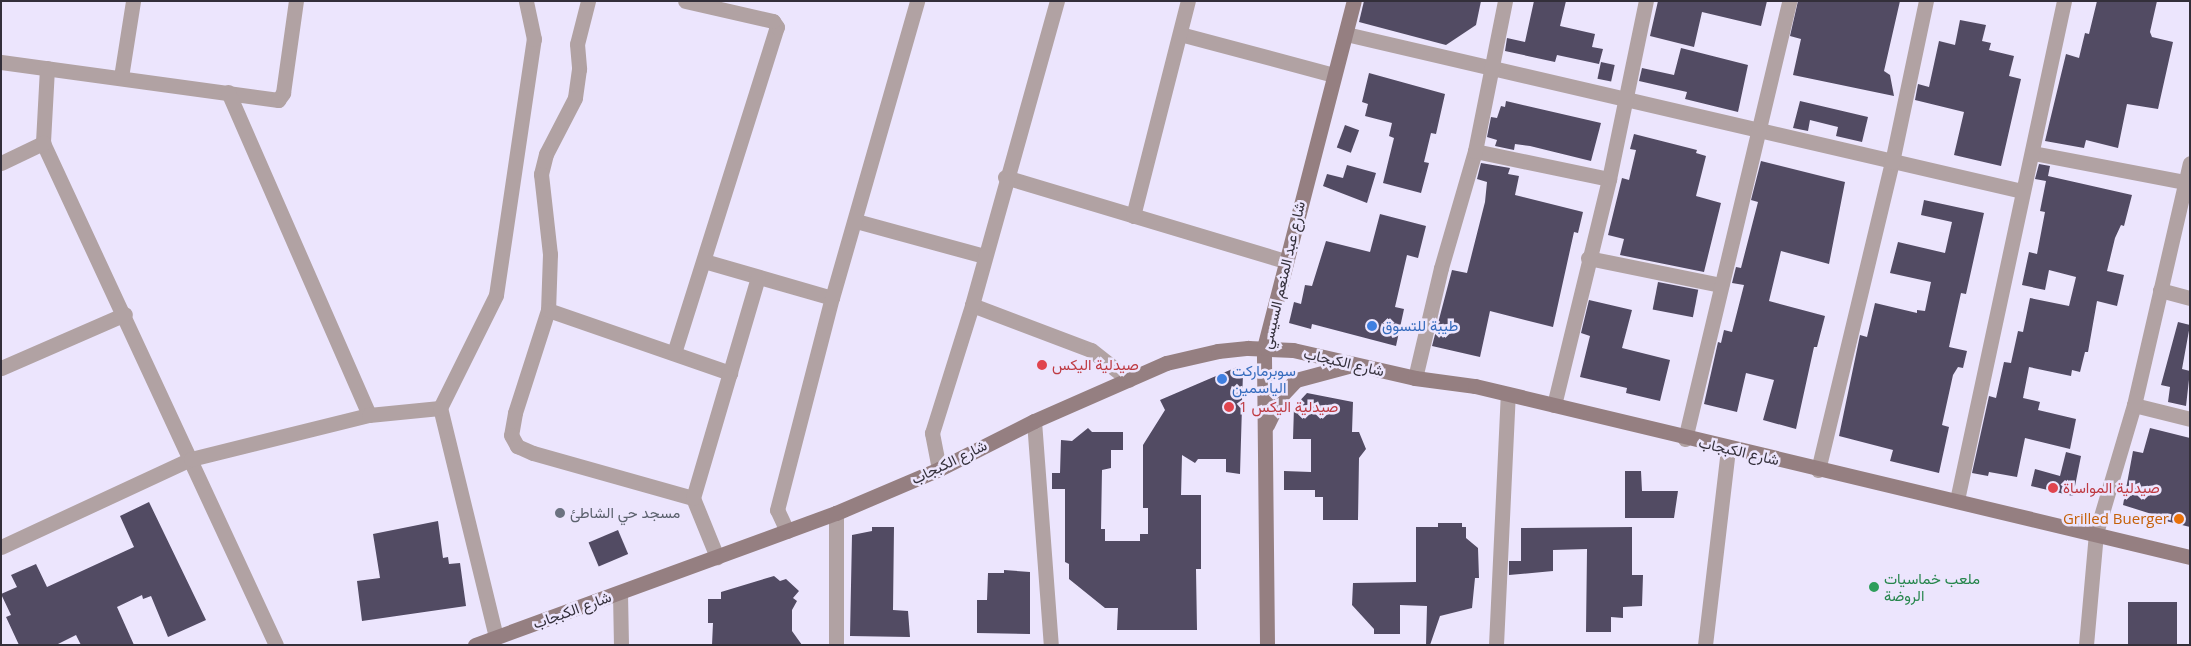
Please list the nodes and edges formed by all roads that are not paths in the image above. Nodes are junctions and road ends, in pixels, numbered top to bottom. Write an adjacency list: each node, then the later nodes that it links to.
1 (133, 1): 22 (street)
2 (296, 1): 23 (street)
3 (526, 1): 60 (street)
4 (588, 1): 48 (street)
5 (685, 1): 15 (street)
6 (917, 1): 37 (street)
7 (1057, 1): 32 (street)
8 (1188, 1): 16 (street)
9 (1354, 1): 17 (main road, شارع عبد المنعم السيسي)
10 (1505, 1): 20 (street)
11 (1646, 1): 24 (street)
12 (1789, 1): 25 (street)
13 (1926, 1): 29 (street)
14 (2064, 1): 28 (street)
15 (745, 8): 40 (street)
16 (1180, 34): 21 (street); 36 (street)
17 (1346, 34): 20 (street); 21 (main road, شارع عبد المنعم السيسي)
18 (1, 62): 19 (street)
19 (46, 68): 22 (street); 26 (street)
20 (1491, 68): 24 (street); 27 (street)
21 (1334, 75): 41 (main road, شارع عبد المنعم السيسي)
22 (121, 77): 23 (street)
23 (228, 92): 61 (street)
24 (1624, 101): 25 (street); 33 (street)
25 (1760, 130): 29 (street); 43 (street)
26 (43, 143): 30 (street); 49 (street)
27 (1475, 150): 33 (street); 55 (street)
28 (2033, 153): 34 (street); 35 (street)
29 (1892, 162): 35 (street); 69 (street)
30 (1, 163)
31 (2190, 163): 34 (street)
32 (1005, 177): 36 (street); 38 (street)
33 (1609, 179): 39 (street)
34 (2185, 182): 44 (street)
35 (2022, 191): 71 (street)
36 (1133, 216): 41 (street)
37 (856, 221): 38 (street); 45 (street)
38 (984, 256): 47 (street)
39 (1588, 258): 43 (street); 58 (street)
40 (704, 261): 42 (street); 51 (street)
41 (1285, 261): 50 (main road, شارع عبد المنعم السيسي)
42 (758, 277): 45 (street); 54 (street)
43 (1721, 285): 65 (street)
44 (2160, 290): 46 (street); 59 (street)
45 (832, 298): 73 (street)
46 (2190, 298)
47 (972, 305): 56 (street); 68 (street)
48 (548, 310): 51 (street); 70 (street)
49 (124, 314): 53 (street); 67 (street)
50 (1264, 348): 52 (main road, شارع الكبجاب); 56 (main road, شارع الكبجاب); 64 (main road, شارع عبد المنعم السيسي)
51 (674, 353): 54 (street)
52 (1355, 364): 55 (main road, شارع الكبجاب); 64 (main road)
53 (1, 368)
54 (730, 373): 70 (street)
55 (1415, 378): 57 (main road, شارع الكبجاب)
56 (1129, 380): 63 (main road, شارع الكبجاب)
57 (1508, 394): 58 (main road, شارع الكبجاب); 86 (street)
58 (1554, 405): 65 (main road, شارع الكبجاب)
59 (2134, 406): 62 (street); 74 (street)
60 (440, 408): 61 (street); 79 (street)
61 (369, 415): 67 (street)
62 (2190, 419)
63 (1034, 421): 68 (main road, شارع الكبجاب); 84 (street)
64 (1265, 431): 85 (main road, شارع عبد المنعم السيسي)
65 (1685, 439): 66 (main road, شارع الكبجاب)
66 (1728, 449): 69 (main road, شارع الكبجاب); 87 (street)
67 (191, 459): 75 (street); 80 (street)
68 (939, 469): 72 (main road, شارع الكبجاب)
69 (1818, 470): 71 (main road, شارع الكبجاب)
70 (692, 498): 76 (street)
71 (1958, 500): 74 (main road, شارع الكبجاب)
72 (836, 513): 73 (main road, شارع الكبجاب); 83 (street)
73 (787, 531): 76 (main road, شارع الكبجاب)
74 (2096, 533): 77 (main road, شارع الكبجاب); 88 (street)
75 (1, 547)
76 (717, 557): 78 (main road, شارع الكبجاب)
77 (2190, 557)
78 (620, 593): 79 (main road, شارع الكبجاب); 82 (street)
79 (496, 637): 81 (main road, شارع الكبجاب)
80 (276, 645)
81 (475, 645)
82 (621, 645)
83 (836, 645)
84 (1051, 645)
85 (1267, 645)
86 (1496, 645)
87 (1705, 645)
88 (2086, 645)

